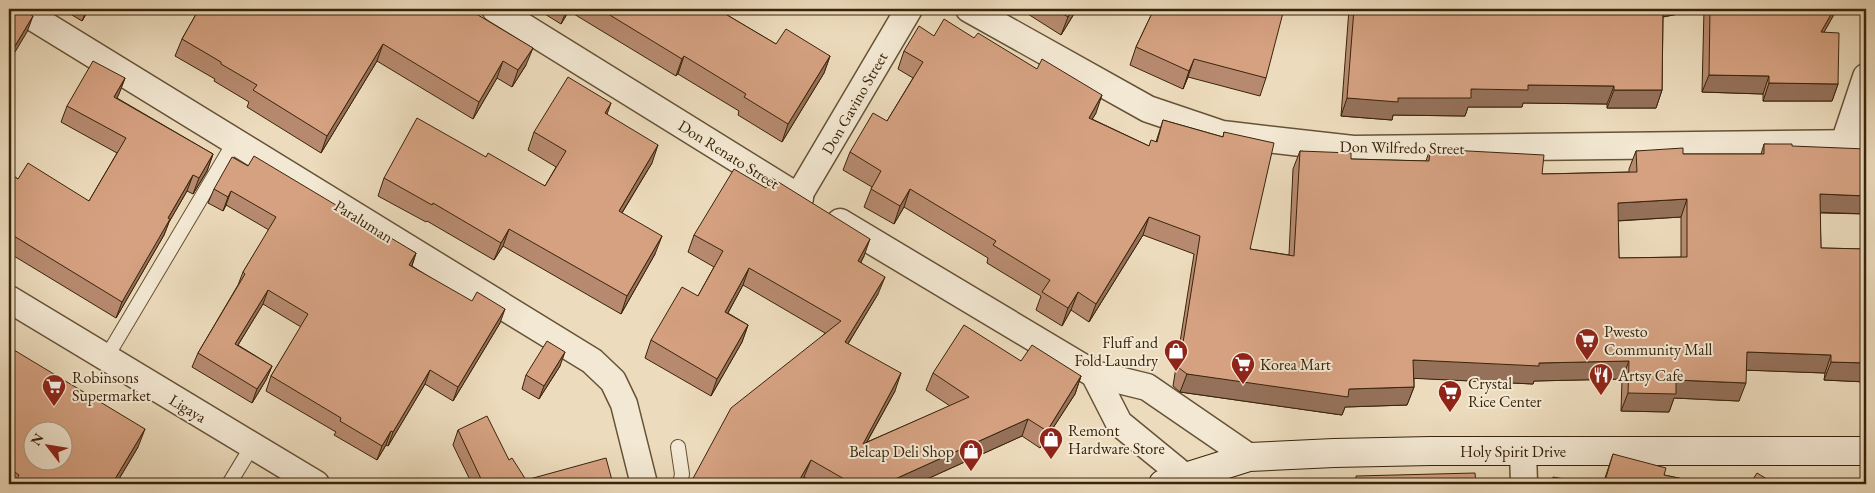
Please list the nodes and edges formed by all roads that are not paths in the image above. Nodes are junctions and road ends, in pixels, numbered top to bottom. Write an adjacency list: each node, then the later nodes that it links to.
1 (19, 9): 6 (street, Paraluman)
2 (495, 9): 8 (street, Don Renato Street)
3 (909, 9): 8 (street, Don Gavino Street)
4 (969, 9): 7 (street, Don Wilfredo Street)
5 (1866, 77): 7 (street)
6 (235, 141): 10 (lane); 20 (street, Paraluman)
7 (1855, 143)
8 (798, 196): 11 (street, Don Renato Street)
9 (9, 298): 10 (street, Ligaya)
10 (106, 358): 12 (street, Ligaya)
11 (1094, 374): 16 (street, Don Renato Street); 17 (street)
12 (252, 446): 18 (lane); 19 (street, Ligaya)
13 (678, 447): 21 (lane)
14 (1523, 451): 15 (main road, Holy Spirit Drive); 16 (main road, Holy Spirit Drive); 22 (street)
15 (1866, 451)
16 (1249, 457): 17 (main road, Holy Spirit Drive)
17 (1174, 481)
18 (229, 484)
19 (316, 484)
20 (644, 484)
21 (680, 484)
22 (1524, 484)

